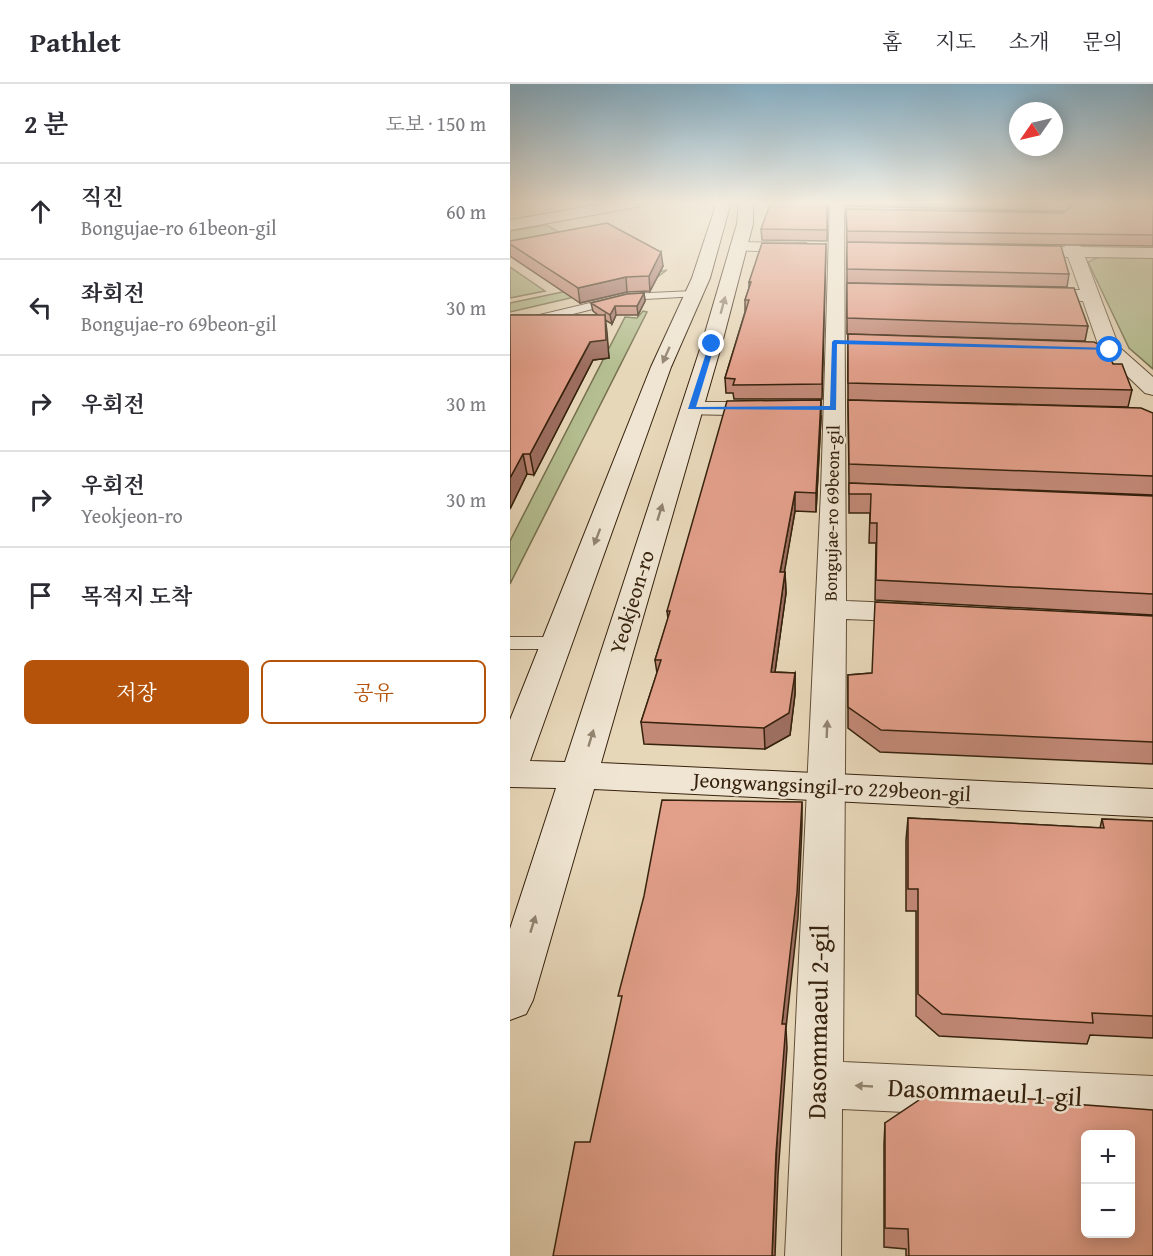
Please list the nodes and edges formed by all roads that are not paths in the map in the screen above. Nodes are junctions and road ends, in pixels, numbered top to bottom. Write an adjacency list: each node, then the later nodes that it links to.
1 (706, 257): 5 (street)
2 (735, 257): 12 (street, Yeokjeon-ro, one-way to 2)
3 (844, 257): 14 (street, Bongujae-ro 69beon-gil)
4 (1077, 257): 7 (street)
5 (694, 294): 8 (lane); 17 (street, one-way to 17)
6 (1010, 294): 7 (street)
7 (1091, 296): 10 (street)
8 (510, 326)
9 (1086, 349): 10 (street)
10 (1110, 350): 11 (street)
11 (1153, 388)
12 (692, 409): 13 (street); 20 (street, Yeokjeon-ro, one-way to 12)
13 (786, 409)
14 (831, 609): 15 (street); 21 (street, Bongujae-ro 69beon-gil, one-way to 14)
15 (950, 615)
16 (510, 643): 17 (lane)
17 (556, 643): 18 (street)
18 (510, 766)
19 (510, 774): 20 (street, Jeongwangsingil-ro 229beon-gil)
20 (579, 775): 21 (street, Jeongwangsingil-ro 229beon-gil); 23 (street, Yeokjeon-ro, one-way to 20)
21 (825, 787): 22 (street, Jeongwangsingil-ro 229beon-gil); 24 (street, Dasommaeul 2-gil)
22 (1153, 803)
23 (510, 1000)
24 (817, 1084): 25 (street, Dasommaeul 1-gil, one-way to 24); 26 (street, Dasommaeul 2-gil)
25 (1153, 1100)
26 (813, 1256)

